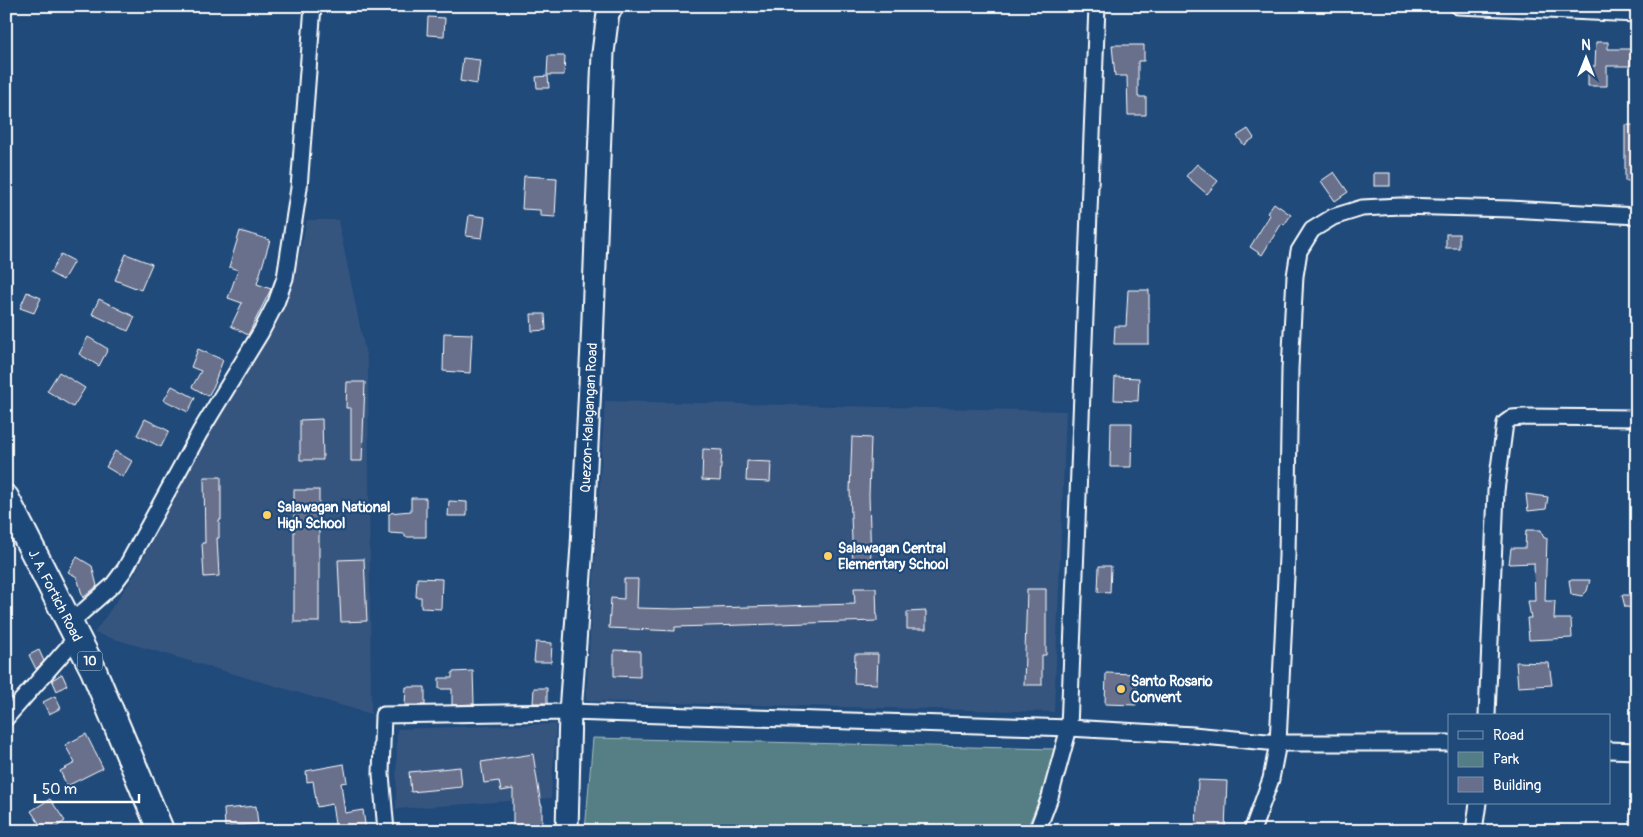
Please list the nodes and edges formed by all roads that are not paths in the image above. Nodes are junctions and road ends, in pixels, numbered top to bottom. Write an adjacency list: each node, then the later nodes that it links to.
1 (313, 6): 9 (street)
2 (613, 6): 10 (main road, Quezon-Kalagangan Road)
3 (1097, 6): 13 (street)
4 (1458, 6): 5 (street)
5 (1637, 14)
6 (1637, 216): 14 (street)
7 (1637, 418): 11 (street)
8 (6, 498): 9 (highway, J. A. Fortich Road / 10)
9 (73, 630): 12 (street); 19 (highway, J. A. Fortich Road / 10)
10 (570, 712): 13 (street); 20 (street); 21 (main road, Quezon-Kalagangan Road)
11 (1487, 714)
12 (6, 718)
13 (1069, 728): 14 (street); 22 (street)
14 (1278, 743): 15 (street); 23 (street)
15 (1448, 743)
16 (1610, 750): 17 (street)
17 (1637, 751)
18 (1478, 804): 24 (street)
19 (160, 831)
20 (386, 831)
21 (567, 831)
22 (1036, 831)
23 (1252, 831)
24 (1474, 831)

